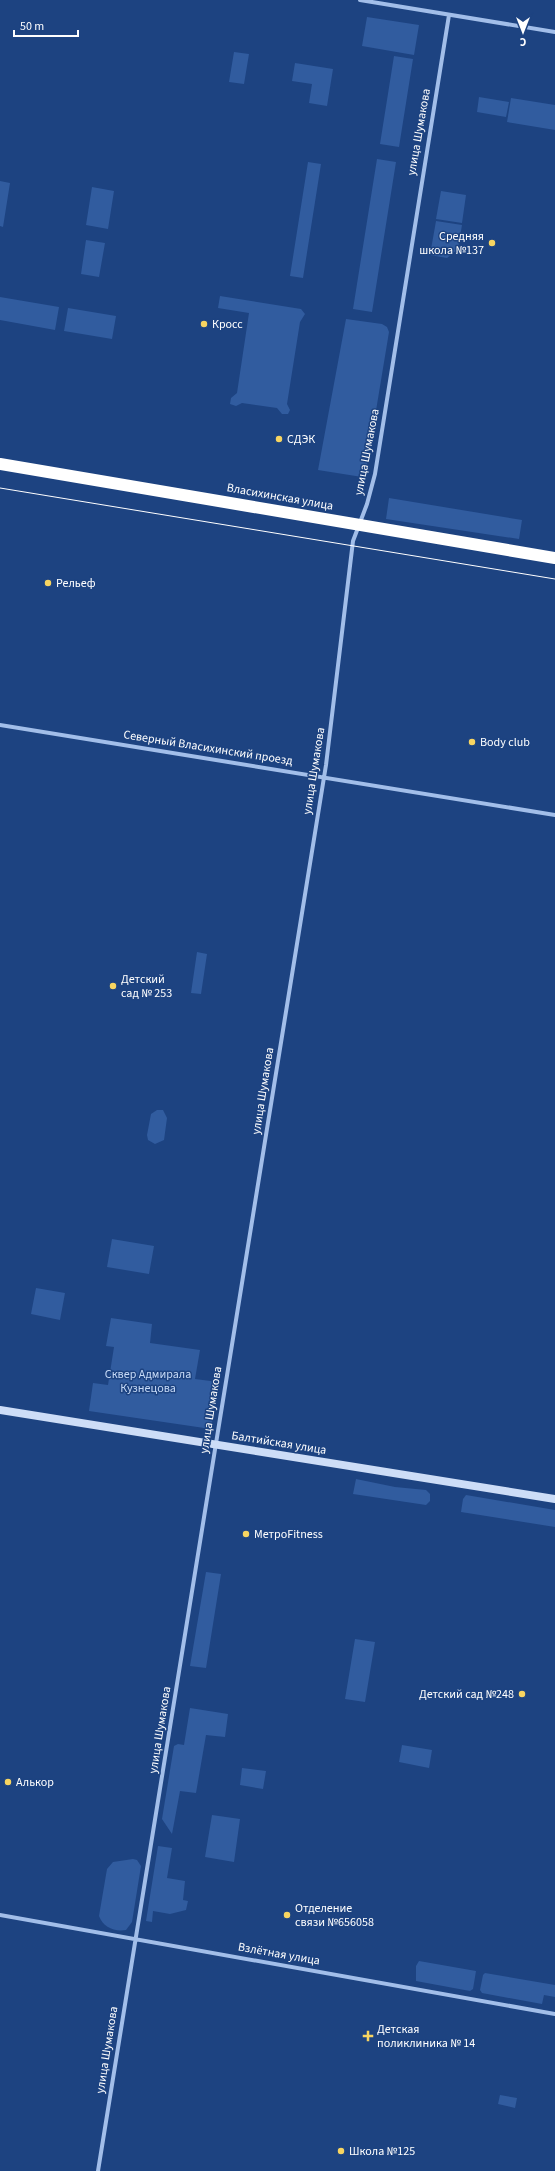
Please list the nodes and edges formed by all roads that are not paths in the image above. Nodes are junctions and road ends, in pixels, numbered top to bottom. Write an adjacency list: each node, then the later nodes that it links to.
1 (360, 0): 2 (street)
2 (449, 15): 3 (street); 5 (street, улица Шумакова)
3 (555, 32)
4 (0, 464): 5 (highway, Власихинская улица)
5 (359, 525): 6 (highway, Власихинская улица); 8 (street, улица Шумакова)
6 (555, 558)
7 (0, 725): 8 (street, Северный Власихинский проезд)
8 (324, 777): 9 (street, Северный Власихинский проезд); 11 (street, улица Шумакова)
9 (555, 815)
10 (0, 1410): 11 (main road, Балтийская улица)
11 (216, 1445): 12 (main road, Балтийская улица); 14 (street, улица Шумакова)
12 (555, 1499)
13 (0, 1915): 14 (street, Взлётная улица)
14 (136, 1938): 15 (street, Взлётная улица); 16 (street, улица Шумакова)
15 (555, 2014)
16 (98, 2171)

